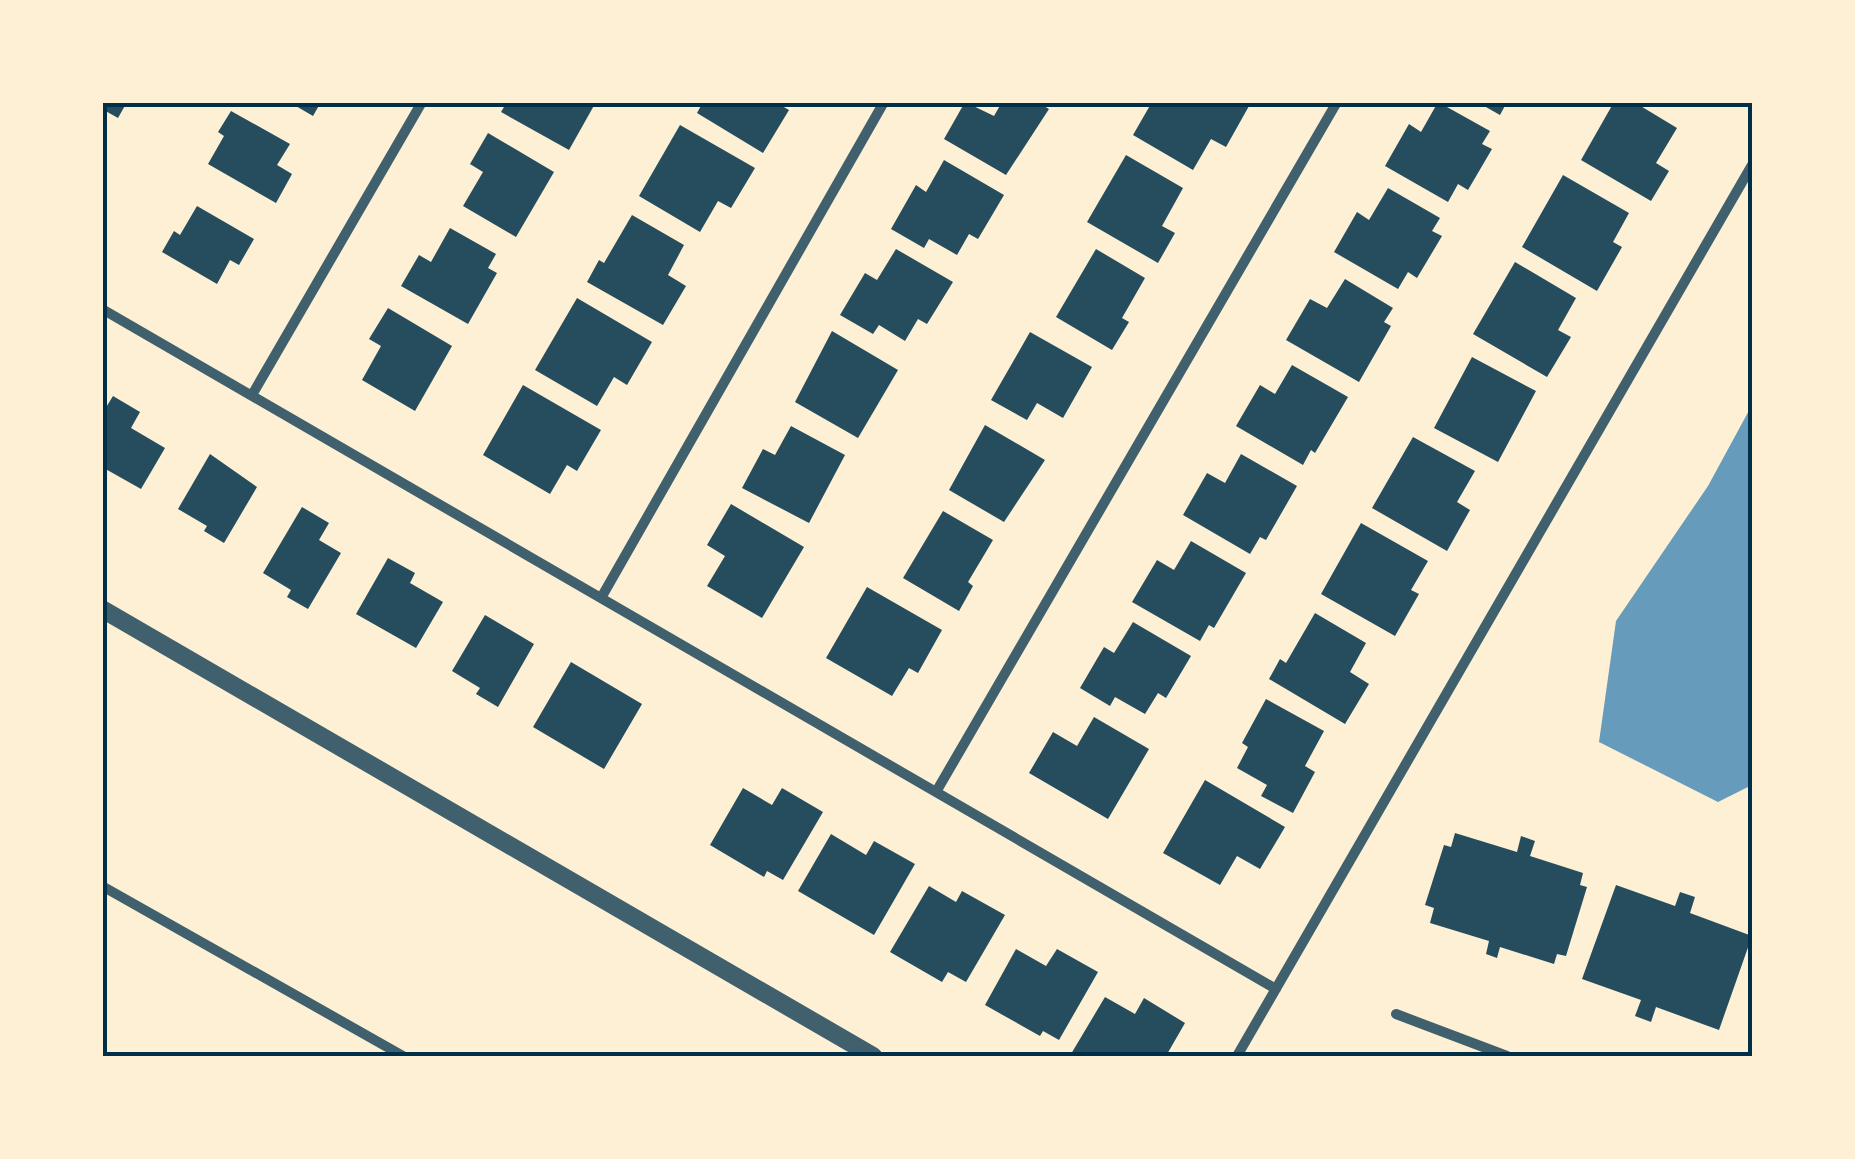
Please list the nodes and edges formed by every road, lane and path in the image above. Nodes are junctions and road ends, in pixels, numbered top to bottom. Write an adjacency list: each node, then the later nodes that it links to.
1 (422, 102): 6 (street)
2 (884, 102): 7 (street)
3 (1337, 102): 9 (street)
4 (1752, 165): 11 (street)
5 (102, 309): 6 (street)
6 (252, 396): 7 (street)
7 (600, 598): 9 (street)
8 (102, 609): 14 (street)
9 (936, 792): 11 (street)
10 (102, 886): 13 (street)
11 (1276, 989): 15 (street)
12 (1396, 1014): 16 (street)
13 (403, 1056)
14 (873, 1056)
15 (1237, 1056)
16 (1507, 1056)

